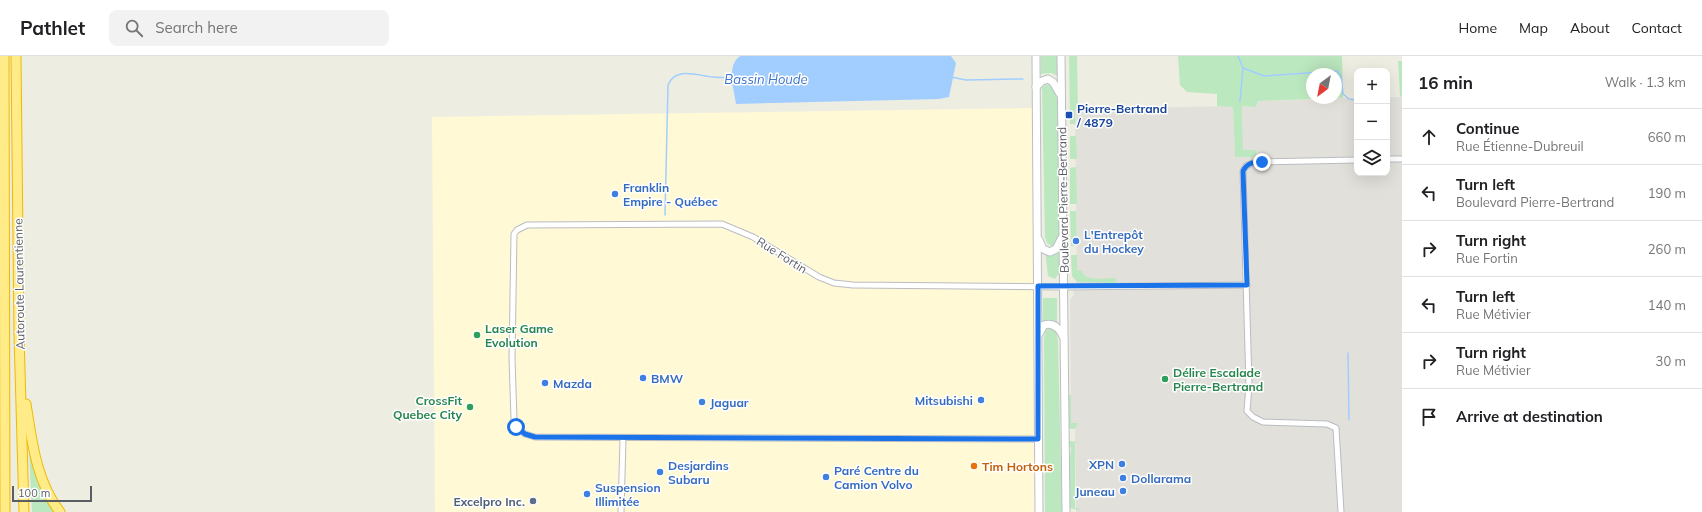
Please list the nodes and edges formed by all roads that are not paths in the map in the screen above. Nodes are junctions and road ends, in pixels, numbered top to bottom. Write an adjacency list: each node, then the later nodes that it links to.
1 (4, 56): 18 (highway, Autoroute Laurentienne)
2 (16, 56): 17 (highway, Autoroute Laurentienne)
3 (1036, 56): 5 (main road)
4 (1061, 56): 6 (main road, Boulevard Pierre-Bertrand)
5 (1036, 87): 6 (main road); 11 (main road)
6 (1061, 96): 10 (main road, Boulevard Pierre-Bertrand)
7 (1390, 159): 8 (street)
8 (1402, 159)
9 (1354, 160): 12 (street)
10 (1062, 235): 11 (main road); 14 (main road, Boulevard Pierre-Bertrand)
11 (1038, 236): 13 (main road)
12 (1247, 285): 14 (street, Rue Fortin); 28 (street)
13 (1038, 286): 14 (street, Rue Fortin); 15 (main road); 20 (street, Rue Fortin)
14 (1064, 287): 16 (main road, Boulevard Pierre-Bertrand)
15 (1038, 337): 16 (main road); 21 (main road)
16 (1064, 338): 27 (main road, Boulevard Pierre-Bertrand)
17 (20, 364): 23 (highway, Autoroute Laurentienne); 24 (highway)
18 (5, 381): 19 (highway); 22 (highway, Autoroute Laurentienne)
19 (0, 404)
20 (623, 439): 21 (street); 25 (street)
21 (1038, 439): 26 (main road)
22 (5, 512)
23 (25, 512)
24 (60, 512)
25 (621, 512)
26 (1039, 512)
27 (1066, 512)
28 (1341, 512)

